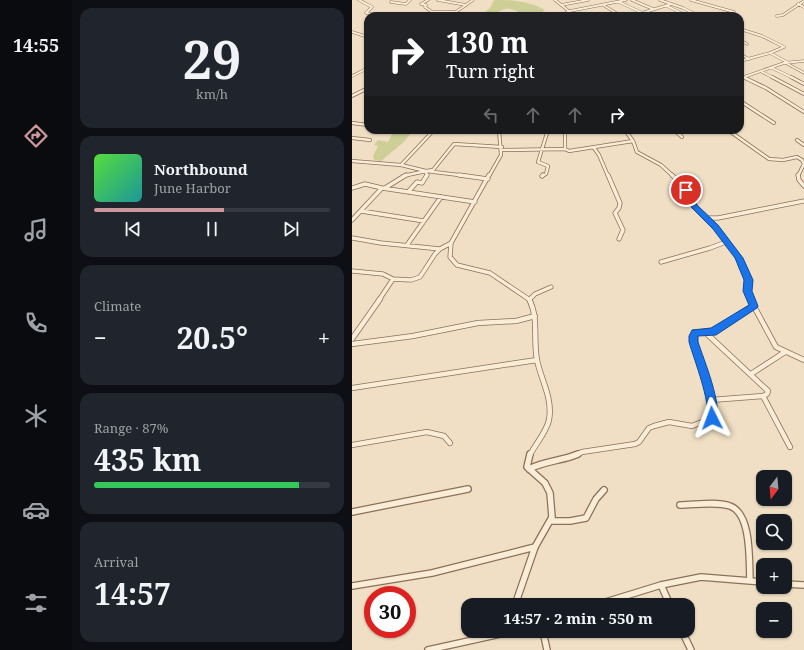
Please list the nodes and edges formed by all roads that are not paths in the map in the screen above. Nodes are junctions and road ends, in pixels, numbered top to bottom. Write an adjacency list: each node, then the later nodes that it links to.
1 (359, 0): 24 (street)
2 (394, 0): 3 (street)
3 (410, 0)
4 (428, 0): 25 (street)
5 (438, 0): 17 (street)
6 (473, 0): 17 (street)
7 (555, 0): 18 (street)
8 (588, 0): 18 (street)
9 (626, 0): 14 (street)
10 (632, 0): 22 (street)
11 (660, 0): 15 (street)
12 (692, 0): 31 (street)
13 (804, 1): 16 (street)
14 (619, 2): 19 (street); 27 (street)
15 (671, 4): 20 (street); 30 (street)
16 (798, 4): 21 (street); 32 (street)
17 (466, 5): 25 (street)
18 (561, 5): 23 (street)
19 (603, 5): 23 (street); 26 (street)
20 (667, 6): 22 (street); 29 (street)
21 (804, 7)
22 (653, 9): 28 (street)
23 (570, 11)
24 (367, 12)
25 (456, 12)
26 (614, 12)
27 (641, 12)
28 (646, 12)
29 (678, 12)
30 (691, 12)
31 (734, 12)
32 (777, 16)
33 (352, 30): 35 (street)
34 (744, 31): 38 (street)
35 (364, 35)
36 (744, 42): 37 (street)
37 (747, 44)
38 (770, 53): 40 (street); 43 (street)
39 (744, 56): 40 (street)
40 (750, 59): 41 (street)
41 (744, 60)
42 (804, 60): 43 (street)
43 (787, 63): 44 (street); 47 (street)
44 (772, 68): 46 (street); 51 (street)
45 (364, 70): 48 (street)
46 (762, 72): 49 (street); 53 (street)
47 (804, 73)
48 (352, 76)
49 (744, 76)
50 (744, 77): 56 (street)
51 (804, 84)
52 (364, 90): 54 (street)
53 (804, 94)
54 (352, 96)
55 (744, 104): 58 (street)
56 (804, 112)
57 (352, 123): 59 (street)
58 (774, 123)
59 (364, 124)
60 (430, 134): 78 (street)
61 (500, 134): 73 (street)
62 (547, 134): 75 (street)
63 (565, 134): 76 (street)
64 (629, 134): 71 (street)
65 (679, 134): 67 (street)
66 (734, 134): 82 (street)
67 (682, 137)
68 (352, 138): 69 (street)
69 (370, 140)
70 (797, 140): 72 (street)
71 (633, 141): 74 (street); 90 (street)
72 (804, 145)
73 (502, 148): 75 (street); 79 (street); 81 (street)
74 (594, 148): 76 (street); 96 (street)
75 (542, 149): 76 (street); 80 (street)
76 (565, 149)
77 (352, 161): 78 (street)
78 (401, 165): 79 (street)
79 (426, 171): 81 (street); 84 (street); 85 (street)
80 (542, 176)
81 (488, 180): 88 (street)
82 (804, 186)
83 (352, 188): 84 (street)
84 (384, 188): 85 (street); 89 (street)
85 (408, 192): 86 (street)
86 (441, 197): 88 (street); 93 (street)
87 (804, 201): 91 (street)
88 (475, 202): 98 (street)
89 (361, 211): 92 (street); 93 (street)
90 (706, 218): 91 (street); 94 (street)
91 (718, 218): 94 (street)
92 (352, 220)
93 (424, 221): 99 (street)
94 (715, 227): 97 (street)
95 (352, 238): 99 (street)
96 (619, 239)
97 (726, 242): 101 (street); 106 (street)
98 (451, 243): 100 (street); 105 (street)
99 (407, 245): 100 (street)
100 (440, 249): 103 (street)
101 (661, 262)
102 (352, 271): 103 (street)
103 (393, 279): 108 (street)
104 (551, 287): 105 (street)
105 (530, 299): 107 (street)
106 (754, 306): 109 (street); 112 (street)
107 (534, 316): 111 (street); 113 (street)
108 (354, 333): 110 (street)
109 (706, 333): 115 (street); 118 (street)
110 (352, 339)
111 (352, 344)
112 (785, 352): 114 (street); 115 (street)
113 (537, 360): 116 (street); 122 (street)
114 (804, 360)
115 (751, 374): 117 (street)
116 (352, 388)
117 (763, 396): 118 (street); 121 (street)
118 (711, 400): 122 (street)
119 (450, 443): 120 (street)
120 (352, 445)
121 (790, 447)
122 (529, 469): 127 (street)
123 (468, 489): 126 (street)
124 (604, 490): 127 (street)
125 (680, 506): 129 (street)
126 (352, 512)
127 (550, 521): 128 (street)
128 (535, 547): 134 (street); 135 (street)
129 (750, 581): 130 (street); 132 (street)
130 (756, 581)
131 (792, 584): 133 (street)
132 (661, 585): 136 (street); 137 (street)
133 (804, 585)
134 (352, 586)
135 (517, 598)
136 (619, 598)
137 (667, 598)
138 (481, 638): 141 (street)
139 (544, 638): 142 (street)
140 (685, 638): 143 (street)
141 (428, 650)
142 (547, 650)
143 (691, 650)

